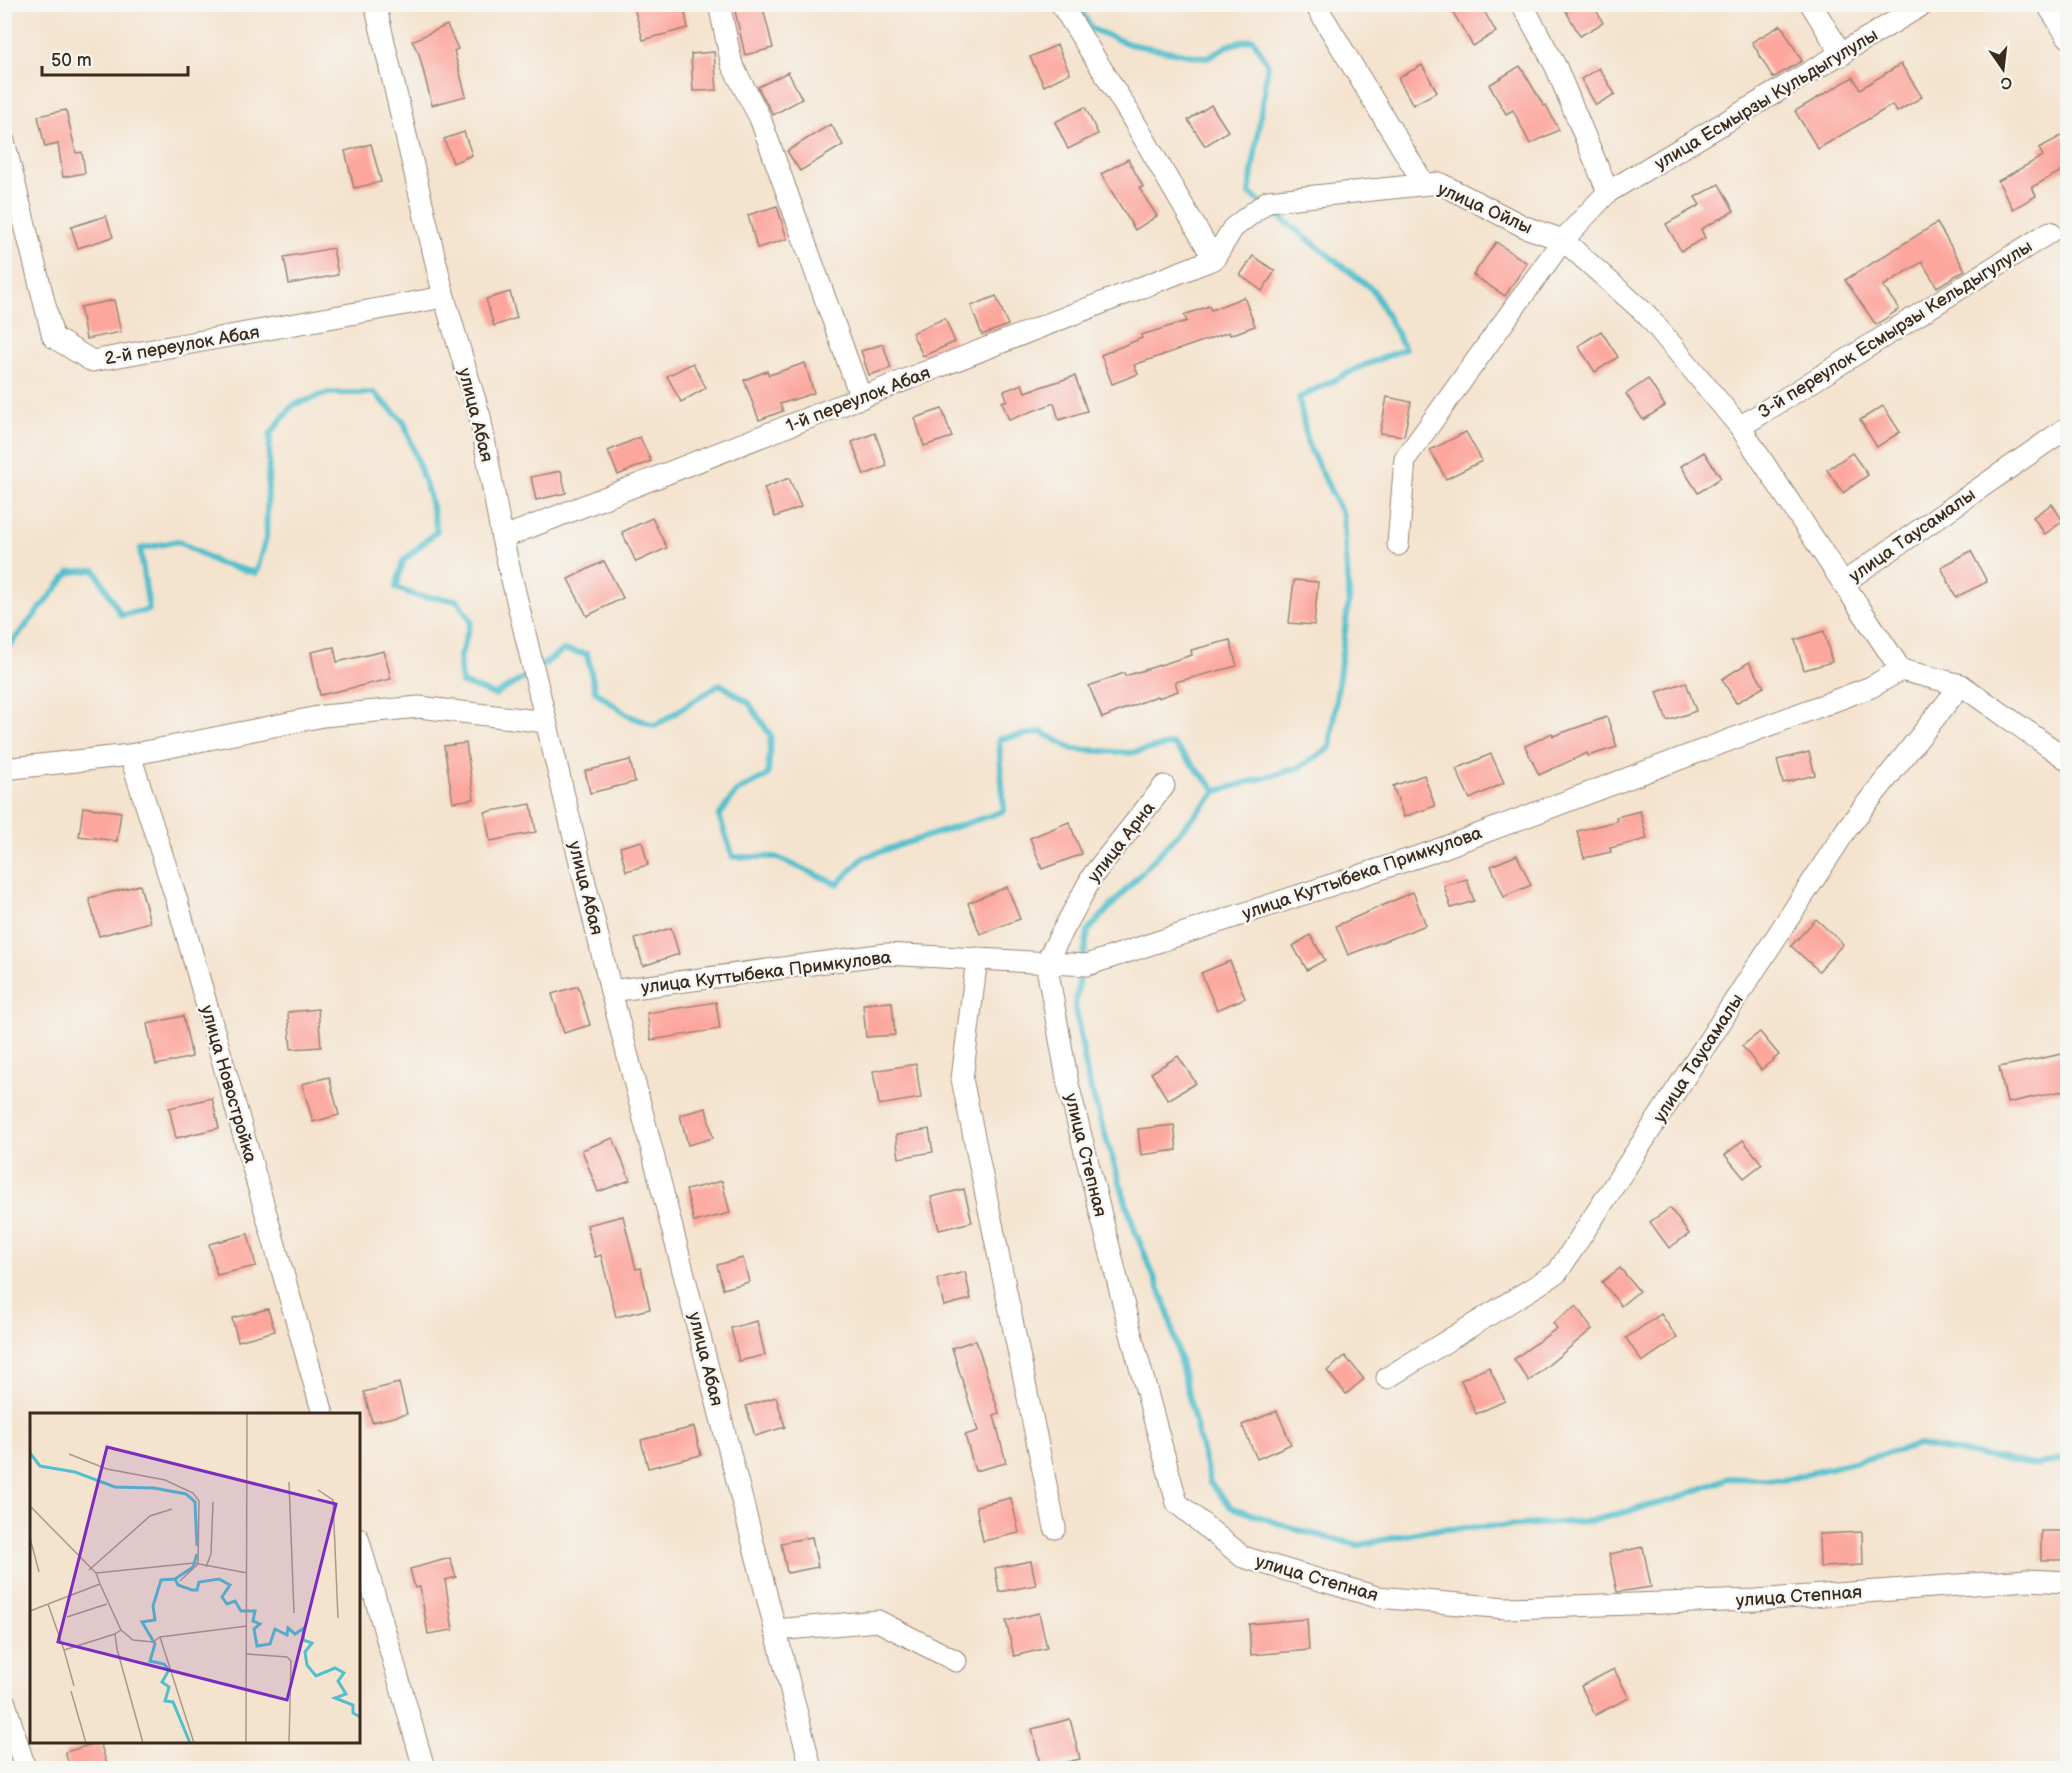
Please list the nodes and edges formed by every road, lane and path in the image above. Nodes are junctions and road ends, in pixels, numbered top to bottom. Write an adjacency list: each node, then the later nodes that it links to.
1 (375, 4): 17 (street, улица Абая)
2 (719, 4): 18 (street)
3 (1061, 4): 16 (street)
4 (1315, 4): 12 (street)
5 (1522, 4): 13 (street)
6 (1810, 4): 10 (street)
7 (1924, 4): 10 (street, улица Есмырзы Кульдыгулулы)
8 (2047, 4): 9 (street)
9 (2067, 37)
10 (1842, 55): 13 (street, улица Есмырзы Кульдыгулулы)
11 (4, 141): 17 (street, 2-й переулок Абая)
12 (1424, 184): 15 (street, улица Ойлы); 16 (street, улица Ойлы)
13 (1608, 192): 15 (street, улица Есмырзы Кульдыгулулы)
14 (2050, 232): 19 (street, 3-й переулок Есмырзы Кельдыгулулы)
15 (1563, 240): 19 (street, улица Ойлы); 22 (street, улица Есмырзы Кульдыгулулы)
16 (1214, 259): 18 (street, 1-й переулок Абая)
17 (444, 297): 21 (street, улица Абая)
18 (861, 398): 21 (street, 1-й переулок Абая)
19 (1740, 427): 23 (street, улица Ойлы)
20 (2067, 427): 23 (street, улица Таусамалы)
21 (502, 538): 26 (street, улица Абая)
22 (1398, 545)
23 (1843, 583): 24 (street, улица Таусамалы)
24 (1901, 670): 25 (street); 32 (street, улица Куттыбека Примкулова)
25 (1962, 685): 28 (street); 34 (street, улица Таусамалы)
26 (546, 722): 27 (street); 33 (street, улица Абая)
27 (130, 755): 29 (street); 35 (street, улица Новостройка)
28 (2067, 760)
29 (4, 769)
30 (1164, 786): 32 (street, улица Арна)
31 (976, 958): 32 (street, улица Куттыбека Примкулова); 33 (street, улица Куттыбека Примкулова); 36 (street)
32 (1046, 962): 38 (street, улица Степная)
33 (611, 992): 39 (street, улица Абая)
34 (1387, 1378)
35 (323, 1413)
36 (1055, 1528)
37 (360, 1545): 43 (street)
38 (2067, 1582)
39 (775, 1630): 40 (street); 44 (street, улица Абая)
40 (956, 1661)
41 (4, 1700): 42 (street)
42 (25, 1768)
43 (424, 1768)
44 (811, 1768)

